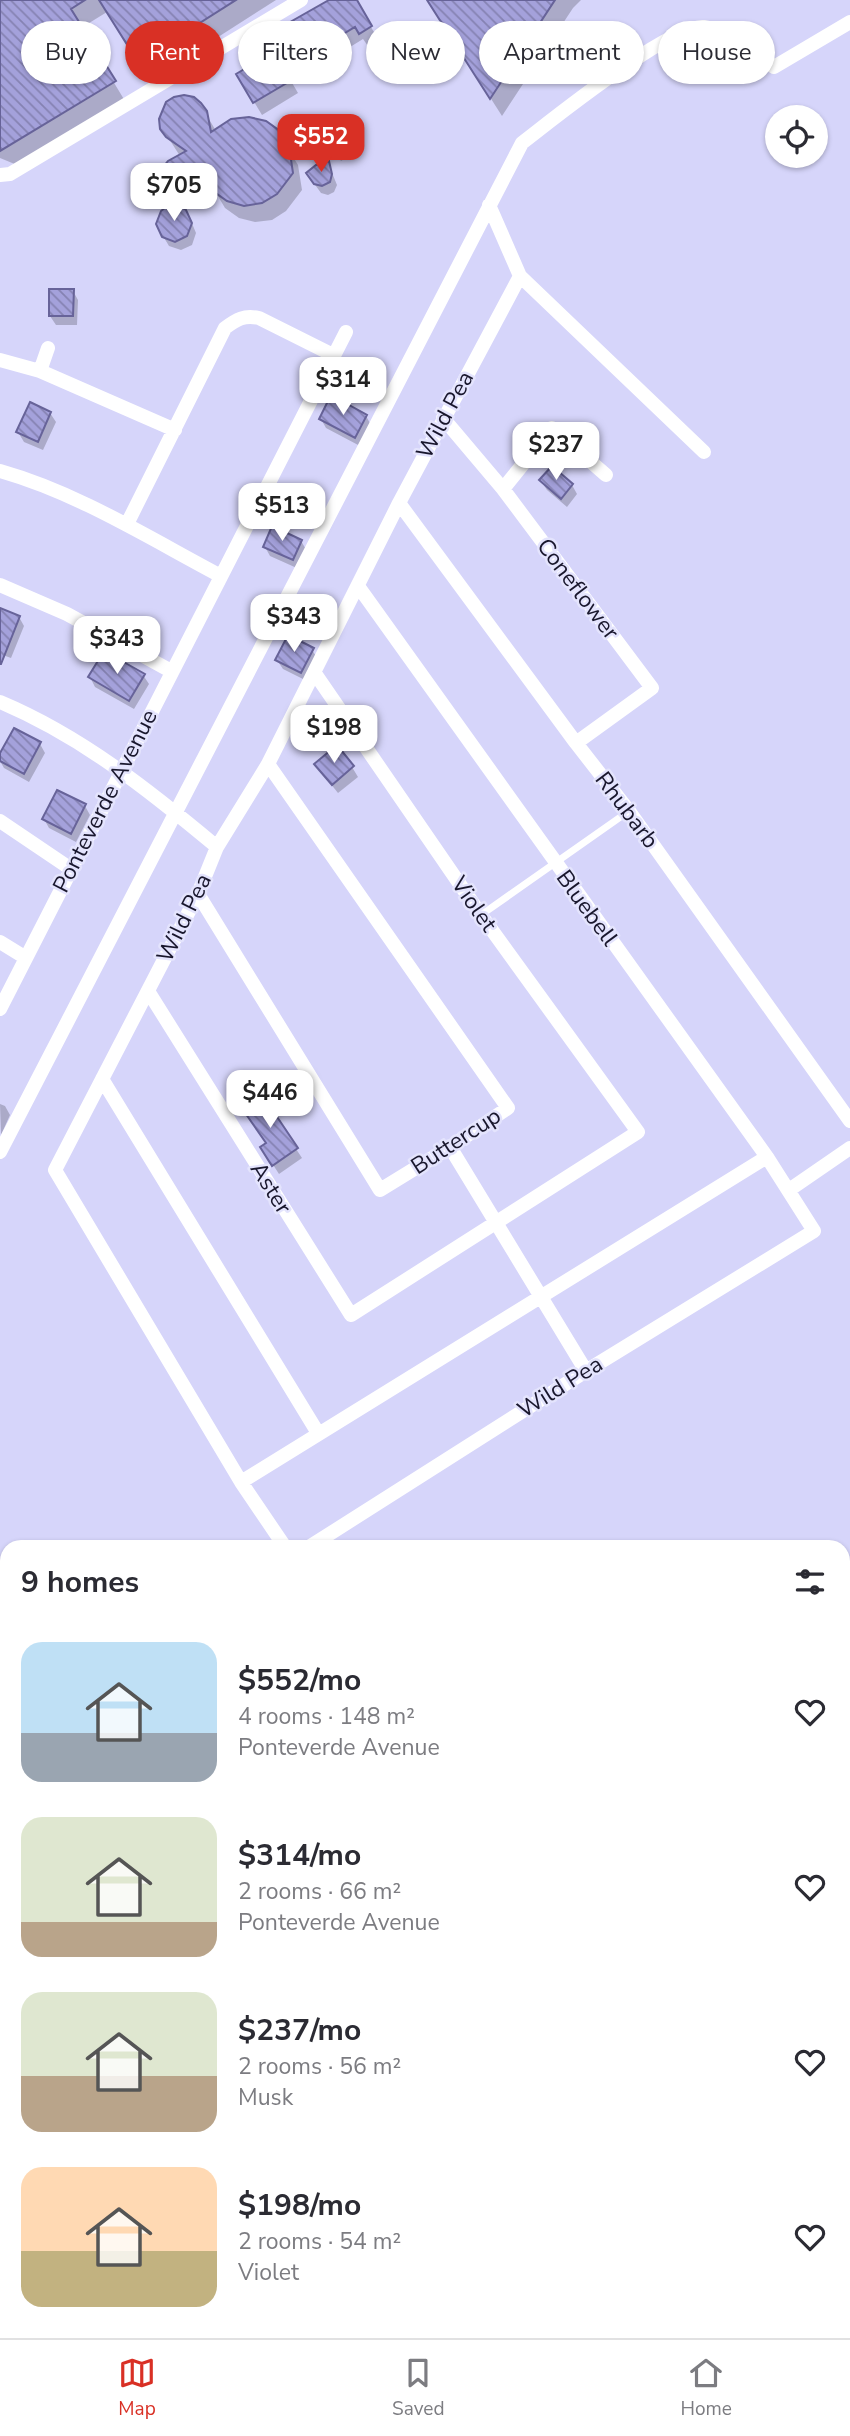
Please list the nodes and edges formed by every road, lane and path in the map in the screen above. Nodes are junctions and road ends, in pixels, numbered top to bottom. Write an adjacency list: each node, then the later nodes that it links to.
1 (301, 0): 3 (street)
2 (850, 22): 4 (street)
3 (0, 175)
4 (489, 205): 5 (street); 29 (street)
5 (520, 276): 11 (street, Wild Pea); 13 (street)
6 (346, 332): 8 (street, Ponteverde Avenue)
7 (48, 348): 10 (street)
8 (333, 355): 12 (street); 19 (street, Ponteverde Avenue)
9 (0, 360): 10 (street)
10 (40, 371): 12 (street)
11 (443, 418): 16 (street, Coneflower); 17 (street, Wild Pea)
12 (175, 430): 18 (street)
13 (704, 452)
14 (0, 471): 18 (street)
15 (606, 475): 16 (street)
16 (503, 489): 25 (street, Coneflower)
17 (399, 503): 21 (street, Wild Pea); 25 (street, Rhubarb)
18 (127, 524): 19 (street)
19 (221, 576): 22 (street, Ponteverde Avenue)
20 (0, 585): 22 (street)
21 (358, 586): 23 (street, Wild Pea); 32 (street, Bluebell)
22 (170, 671): 27 (street, Ponteverde Avenue)
23 (314, 672): 26 (street, Wild Pea); 35 (street, Violet)
24 (0, 702): 27 (street)
25 (576, 743): 28 (street, Rhubarb)
26 (268, 764): 31 (street, Wild Pea); 42 (street, Buttercup)
27 (120, 769): 29 (street); 33 (street, Ponteverde Avenue)
28 (629, 811): 32 (lane); 41 (street, Rhubarb)
29 (176, 812): 31 (street); 44 (street)
30 (0, 821): 33 (street)
31 (216, 847): 34 (street, Wild Pea)
32 (555, 863): 35 (lane); 45 (street, Bluebell)
33 (71, 869): 37 (street, Ponteverde Avenue)
34 (198, 894): 38 (street, Wild Pea); 42 (street, Buttercup)
35 (481, 915): 47 (street, Violet)
36 (0, 942): 37 (street)
37 (26, 958): 39 (street, Ponteverde Avenue)
38 (148, 990): 40 (street, Wild Pea); 47 (street, Aster)
39 (0, 1009)
40 (102, 1079): 51 (street); 52 (street, Wild Pea)
41 (850, 1121)
42 (450, 1147): 47 (street)
43 (850, 1148): 46 (street)
44 (0, 1152)
45 (767, 1157): 46 (street, Bluebell); 49 (street)
46 (789, 1191): 48 (street, Bluebell)
47 (497, 1223): 49 (street)
48 (814, 1231): 50 (street, Wild Pea)
49 (540, 1297): 50 (street); 51 (street)
50 (586, 1371): 54 (street, Wild Pea)
51 (318, 1433): 52 (street)
52 (241, 1482): 53 (street, Wild Pea)
53 (280, 1540)
54 (320, 1540)

